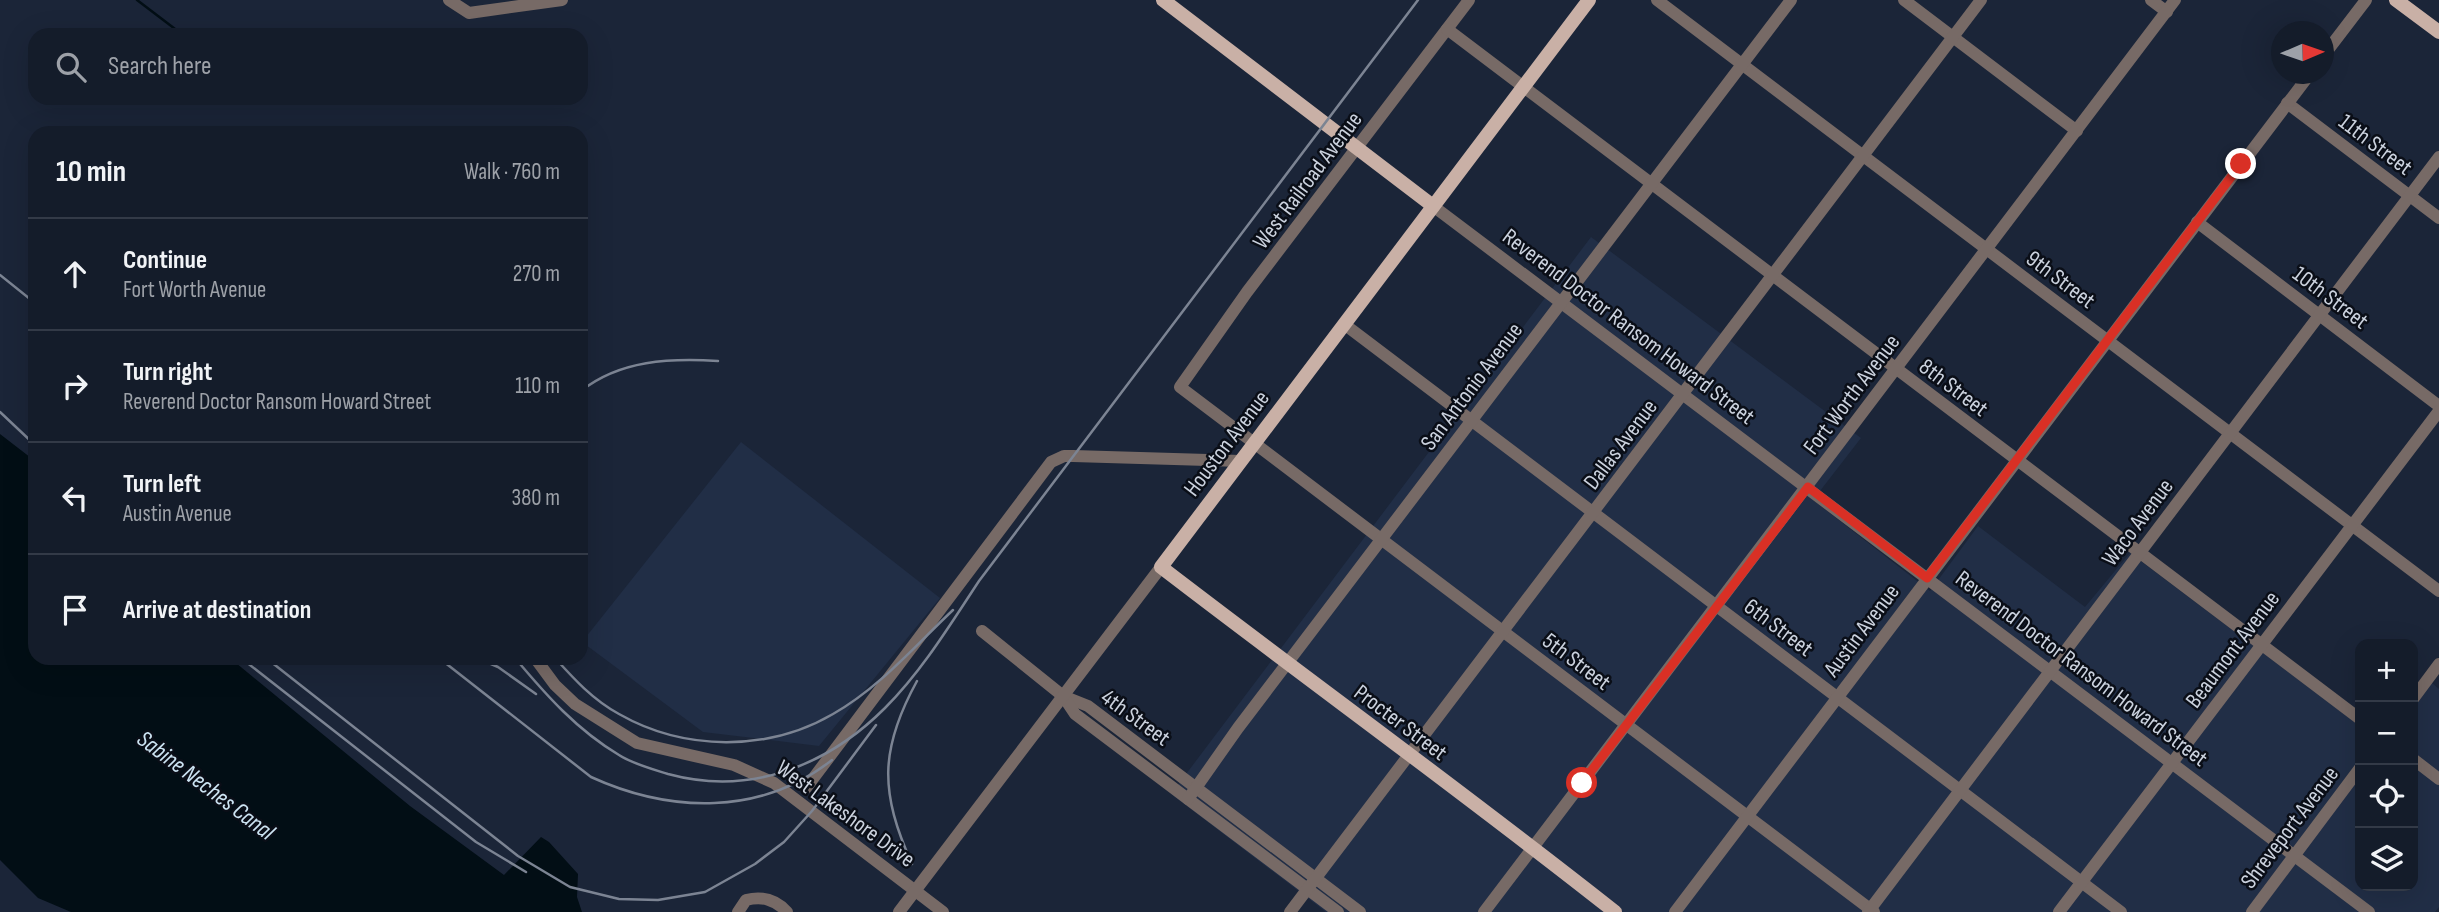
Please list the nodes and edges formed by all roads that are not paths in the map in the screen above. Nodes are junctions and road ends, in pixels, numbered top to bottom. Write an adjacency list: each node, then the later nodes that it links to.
1 (449, 0): 2 (street)
2 (562, 0)
3 (1163, 0): 24 (main road)
4 (1469, 0): 15 (street, West Railroad Avenue)
5 (1589, 0): 21 (main road, Houston Avenue)
6 (1657, 0): 19 (street, 9th Street)
7 (1791, 0): 19 (street, San Antonio Avenue)
8 (1904, 0): 17 (street)
9 (1981, 0): 17 (street, Dallas Avenue)
10 (2151, 0): 14 (street)
11 (2175, 0): 14 (street, Fort Worth Avenue)
12 (2365, 0): 18 (street)
13 (2396, 0): 16 (main road)
14 (2166, 12): 23 (street, Fort Worth Avenue)
15 (1447, 29): 21 (street, 8th Street); 24 (street, West Railroad Avenue)
16 (2439, 32)
17 (1953, 37): 23 (street); 25 (street, Dallas Avenue)
18 (2334, 41)
19 (1743, 65): 25 (street, 9th Street); 27 (street, San Antonio Avenue)
20 (2302, 84): 22 (street, Austin Avenue)
21 (1524, 86): 27 (street, 8th Street); 29 (main road, Houston Avenue)
22 (2287, 103): 28 (street, 11th Street); 31 (street, Austin Avenue)
23 (2077, 131): 32 (street, Fort Worth Avenue)
24 (1358, 148): 29 (main road); 39 (street, West Railroad Avenue)
25 (1863, 156): 32 (street, 9th Street); 33 (street, Dallas Avenue)
26 (2439, 158): 28 (street, Waco Avenue)
27 (1652, 184): 33 (street, 8th Street); 34 (street, San Antonio Avenue)
28 (2410, 196): 30 (street, 11th Street); 35 (street, Waco Avenue)
29 (1433, 206): 34 (street, Reverend Doctor Ransom Howard Street); 36 (main road, Houston Avenue)
30 (2439, 218)
31 (2197, 222): 35 (street, 10th Street); 37 (street, Austin Avenue)
32 (1986, 249): 37 (street, 9th Street); 38 (street, Fort Worth Avenue)
33 (1773, 275): 38 (street, 8th Street); 40 (street, Dallas Avenue)
34 (1562, 302): 40 (street, Reverend Doctor Ransom Howard Street); 43 (street, San Antonio Avenue)
35 (2319, 315): 41 (street, 10th Street); 44 (street, Waco Avenue)
36 (1344, 324): 43 (street, 6th Street); 45 (main road, Houston Avenue)
37 (2108, 340): 44 (street, 9th Street); 46 (street, Austin Avenue)
38 (1896, 369): 46 (street, 8th Street); 48 (street, Fort Worth Avenue)
39 (1180, 387): 45 (street, 5th Street)
40 (1685, 394): 48 (street, Reverend Doctor Ransom Howard Street); 49 (street, Dallas Avenue)
41 (2439, 406)
42 (2439, 411): 50 (street, Beaumont Avenue)
43 (1471, 420): 49 (street, 6th Street); 51 (street, San Antonio Avenue)
44 (2230, 433): 50 (street, 9th Street); 52 (street, Waco Avenue)
45 (1254, 443): 47 (main road, Houston Avenue); 51 (street, 5th Street)
46 (2017, 459): 52 (street, 8th Street); 54 (street, Austin Avenue)
47 (1241, 461): 53 (main road, Houston Avenue); 74 (street)
48 (1808, 487): 54 (street, Reverend Doctor Ransom Howard Street); 56 (street, Fort Worth Avenue)
49 (1594, 513): 56 (street, 6th Street); 58 (street, Dallas Avenue)
50 (2351, 525): 55 (street, 9th Street); 59 (street, Beaumont Avenue)
51 (1381, 539): 58 (street, 5th Street); 60 (street, San Antonio Avenue)
52 (2140, 552): 59 (street, 8th Street); 63 (street, Waco Avenue)
53 (1161, 567): 60 (main road, Procter Street); 65 (street, Houston Avenue)
54 (1927, 578): 63 (street, Reverend Doctor Ransom Howard Street); 66 (street, Austin Avenue)
55 (2439, 592)
56 (1716, 606): 66 (street, 6th Street); 68 (street, Fort Worth Avenue)
57 (982, 631): 65 (street, 4th Street)
58 (1504, 632): 68 (street, 5th Street); 69 (street, Dallas Avenue)
59 (2262, 645): 67 (street, 8th Street); 70 (street, Beaumont Avenue)
60 (1287, 664): 69 (main road, Procter Street); 76 (street, San Antonio Avenue)
61 (2439, 664): 64 (street)
62 (540, 665): 83 (street, West Lakeshore Drive)
63 (2051, 672): 70 (street, Reverend Doctor Ransom Howard Street); 75 (street, Waco Avenue)
64 (2418, 692)
65 (1063, 696): 76 (street, 4th Street); 83 (street, Houston Avenue)
66 (1837, 697): 75 (street, 6th Street); 77 (street, Austin Avenue)
67 (2355, 715)
68 (1626, 724): 77 (street, 5th Street); 78 (street, Fort Worth Avenue)
69 (1409, 757): 78 (main road, Procter Street); 80 (street, Dallas Avenue)
70 (2172, 762): 79 (street, Reverend Doctor Ransom Howard Street); 81 (street, Beaumont Avenue)
71 (2418, 763): 73 (street)
72 (2355, 775): 79 (street, Shreveport Avenue)
73 (2439, 779)
74 (806, 788)
75 (1960, 790): 81 (street, 6th Street); 84 (street, Waco Avenue)
76 (1192, 793): 80 (street, 4th Street); 82 (street, 4th Street)
77 (1748, 817): 84 (street, 5th Street); 94 (street, Austin Avenue)
78 (1532, 846): 92 (street, Fort Worth Avenue); 93 (main road, Procter Street)
79 (2294, 856): 97 (street, Shreveport Avenue); 98 (street, Reverend Doctor Ransom Howard Street)
80 (1316, 878): 82 (street, Dallas Avenue); 91 (street, 4th Street)
81 (2082, 882): 95 (street, Beaumont Avenue); 96 (street, 6th Street)
82 (1307, 889): 89 (street, Dallas Avenue); 90 (street, 4th Street)
83 (916, 890): 87 (street, Houston Avenue); 88 (street, West Lakeshore Drive)
84 (1871, 911)
85 (738, 912): 86 (street)
86 (787, 912)
87 (899, 912)
88 (943, 912)
89 (1290, 912)
90 (1338, 912)
91 (1360, 912)
92 (1484, 912)
93 (1615, 912)
94 (1675, 912)
95 (2059, 912)
96 (2121, 912)
97 (2252, 912)
98 (2369, 912)

